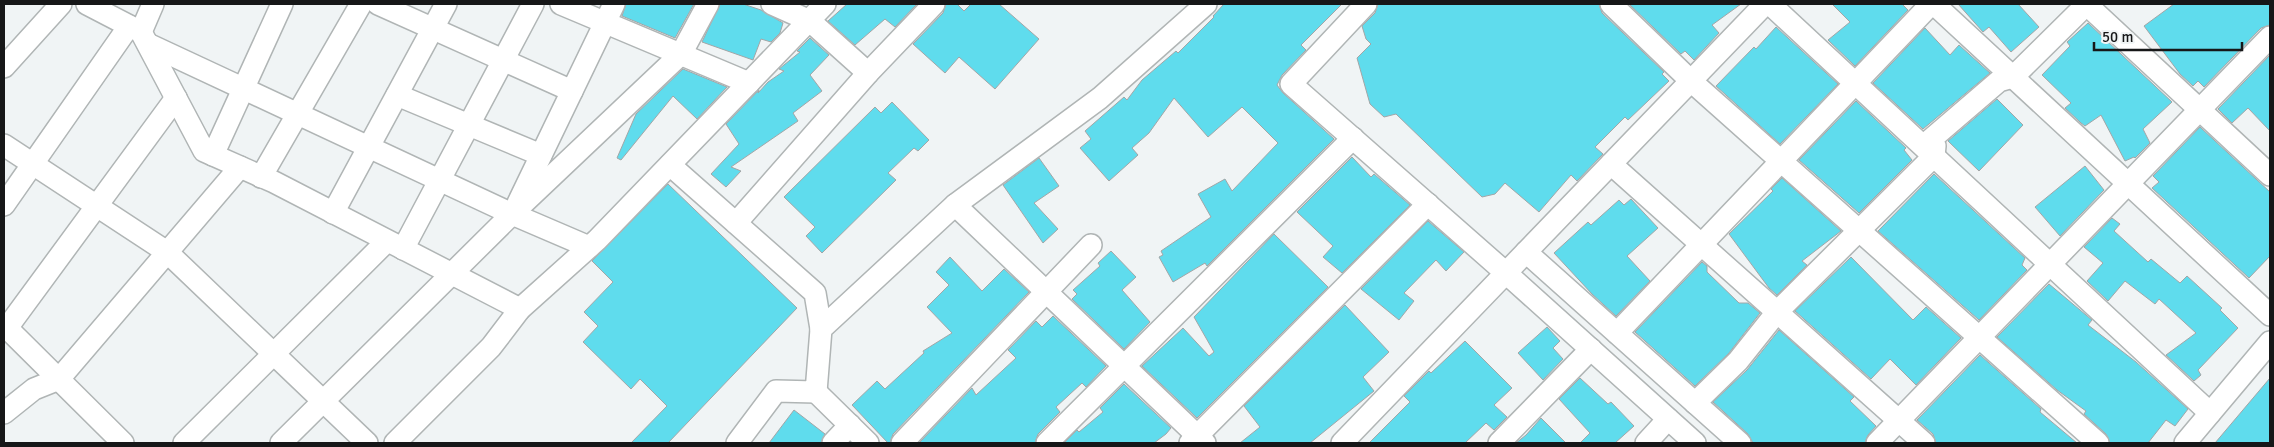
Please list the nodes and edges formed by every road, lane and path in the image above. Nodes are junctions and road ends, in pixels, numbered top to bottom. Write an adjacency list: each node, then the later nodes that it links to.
1 (61, 4): 28 (street)
2 (87, 4): 24 (street)
3 (153, 4): 24 (street)
4 (282, 4): 34 (street)
5 (361, 4): 39 (street)
6 (378, 4): 23 (street)
7 (446, 4): 23 (street)
8 (533, 4): 27 (street)
9 (561, 4): 21 (street)
10 (708, 4): 26 (street)
11 (772, 4): 22 (street)
12 (825, 4): 22 (street)
13 (934, 4): 29 (street)
14 (1206, 4): 58 (street)
15 (1366, 4): 41 (street)
16 (1611, 4): 31 (street)
17 (1765, 4): 31 (street)
18 (1770, 4): 33 (street)
19 (1932, 4): 30 (street); 33 (street)
20 (2086, 4): 30 (street); 38 (street)
21 (610, 13): 26 (street); 35 (street)
22 (810, 21): 29 (street); 32 (street)
23 (433, 28): 27 (street); 36 (street)
24 (139, 34): 34 (street); 37 (street); 48 (street)
25 (2270, 36): 38 (street)
26 (681, 54): 32 (street); 61 (street)
27 (503, 60): 35 (street); 40 (street)
28 (4, 67)
29 (868, 73): 62 (street)
30 (2013, 77): 46 (street); 55 (street)
31 (1691, 81): 47 (street); 49 (street)
32 (750, 83): 50 (street)
33 (1856, 83): 46 (street); 47 (street)
34 (243, 89): 39 (street); 44 (street)
35 (572, 91): 45 (street)
36 (396, 96): 40 (street); 43 (street)
37 (176, 98): 44 (street); 59 (street)
38 (2200, 109): 52 (street); 55 (street)
39 (297, 114): 43 (street); 53 (street)
40 (469, 125): 45 (street); 54 (street)
41 (1353, 138): 56 (street); 84 (street)
42 (4, 145): 48 (street)
43 (369, 147): 54 (street); 60 (street)
44 (213, 155): 51 (street)
45 (541, 155): 61 (street)
46 (1934, 156): 63 (street); 70 (street)
47 (1781, 161): 63 (street); 64 (street)
48 (32, 164): 57 (street); 59 (street)
49 (1611, 164): 64 (street); 69 (street)
50 (670, 165): 62 (street); 67 (street)
51 (240, 167): 53 (street); 68 (street)
52 (2270, 175)
53 (261, 176): 60 (street)
54 (440, 180): 61 (street); 65 (street)
55 (2128, 183): 70 (street); 76 (street)
56 (1428, 204): 71 (street); 94 (street)
57 (4, 205)
58 (955, 205): 73 (street); 78 (street)
59 (97, 206): 68 (street); 77 (street)
60 (333, 213): 65 (street)
61 (512, 214): 67 (street); 72 (street)
62 (736, 223): 78 (street)
63 (1859, 231): 75 (street); 80 (street)
64 (1701, 244): 75 (street); 79 (street)
65 (395, 245): 72 (street); 83 (street)
66 (1091, 245): 73 (street)
67 (589, 248): 74 (street)
68 (167, 252): 83 (street); 85 (street)
69 (1526, 252): 71 (street); 79 (street)
70 (2050, 264): 80 (street); 90 (street)
71 (1506, 273): 82 (street); 105 (street)
72 (452, 274): 74 (street); 87 (street)
73 (1046, 292): 84 (street); 103 (street)
74 (520, 309): 99 (street)
75 (1777, 312): 88 (street); 92 (street)
76 (2270, 315)
77 (5, 326): 85 (street)
78 (821, 329): 86 (street)
79 (1617, 333): 88 (street)
80 (1978, 337): 92 (street); 112 (street)
81 (2270, 342): 90 (street)
82 (1591, 349): 91 (street); 106 (street)
83 (274, 354): 87 (street); 96 (street)
84 (1124, 366): 94 (street); 104 (street)
85 (59, 378): 89 (street); 95 (street)
86 (816, 392): 93 (street); 100 (street)
87 (323, 401): 97 (street); 98 (street)
88 (1696, 403): 109 (street)
89 (4, 413)
90 (2210, 413): 113 (street)
91 (1668, 419): 107 (street); 108 (street)
92 (1898, 420): 110 (street); 111 (street)
93 (850, 425): 101 (street); 102 (street)
94 (1198, 441)
95 (123, 443)
96 (184, 443)
97 (281, 443)
98 (367, 443)
99 (395, 443)
100 (737, 443)
101 (833, 443)
102 (868, 443)
103 (902, 443)
104 (1047, 443)
105 (1342, 443)
106 (1499, 443)
107 (1646, 443)
108 (1695, 443)
109 (1740, 443)
110 (1877, 443)
111 (1924, 443)
112 (2098, 443)
113 (2185, 443)

